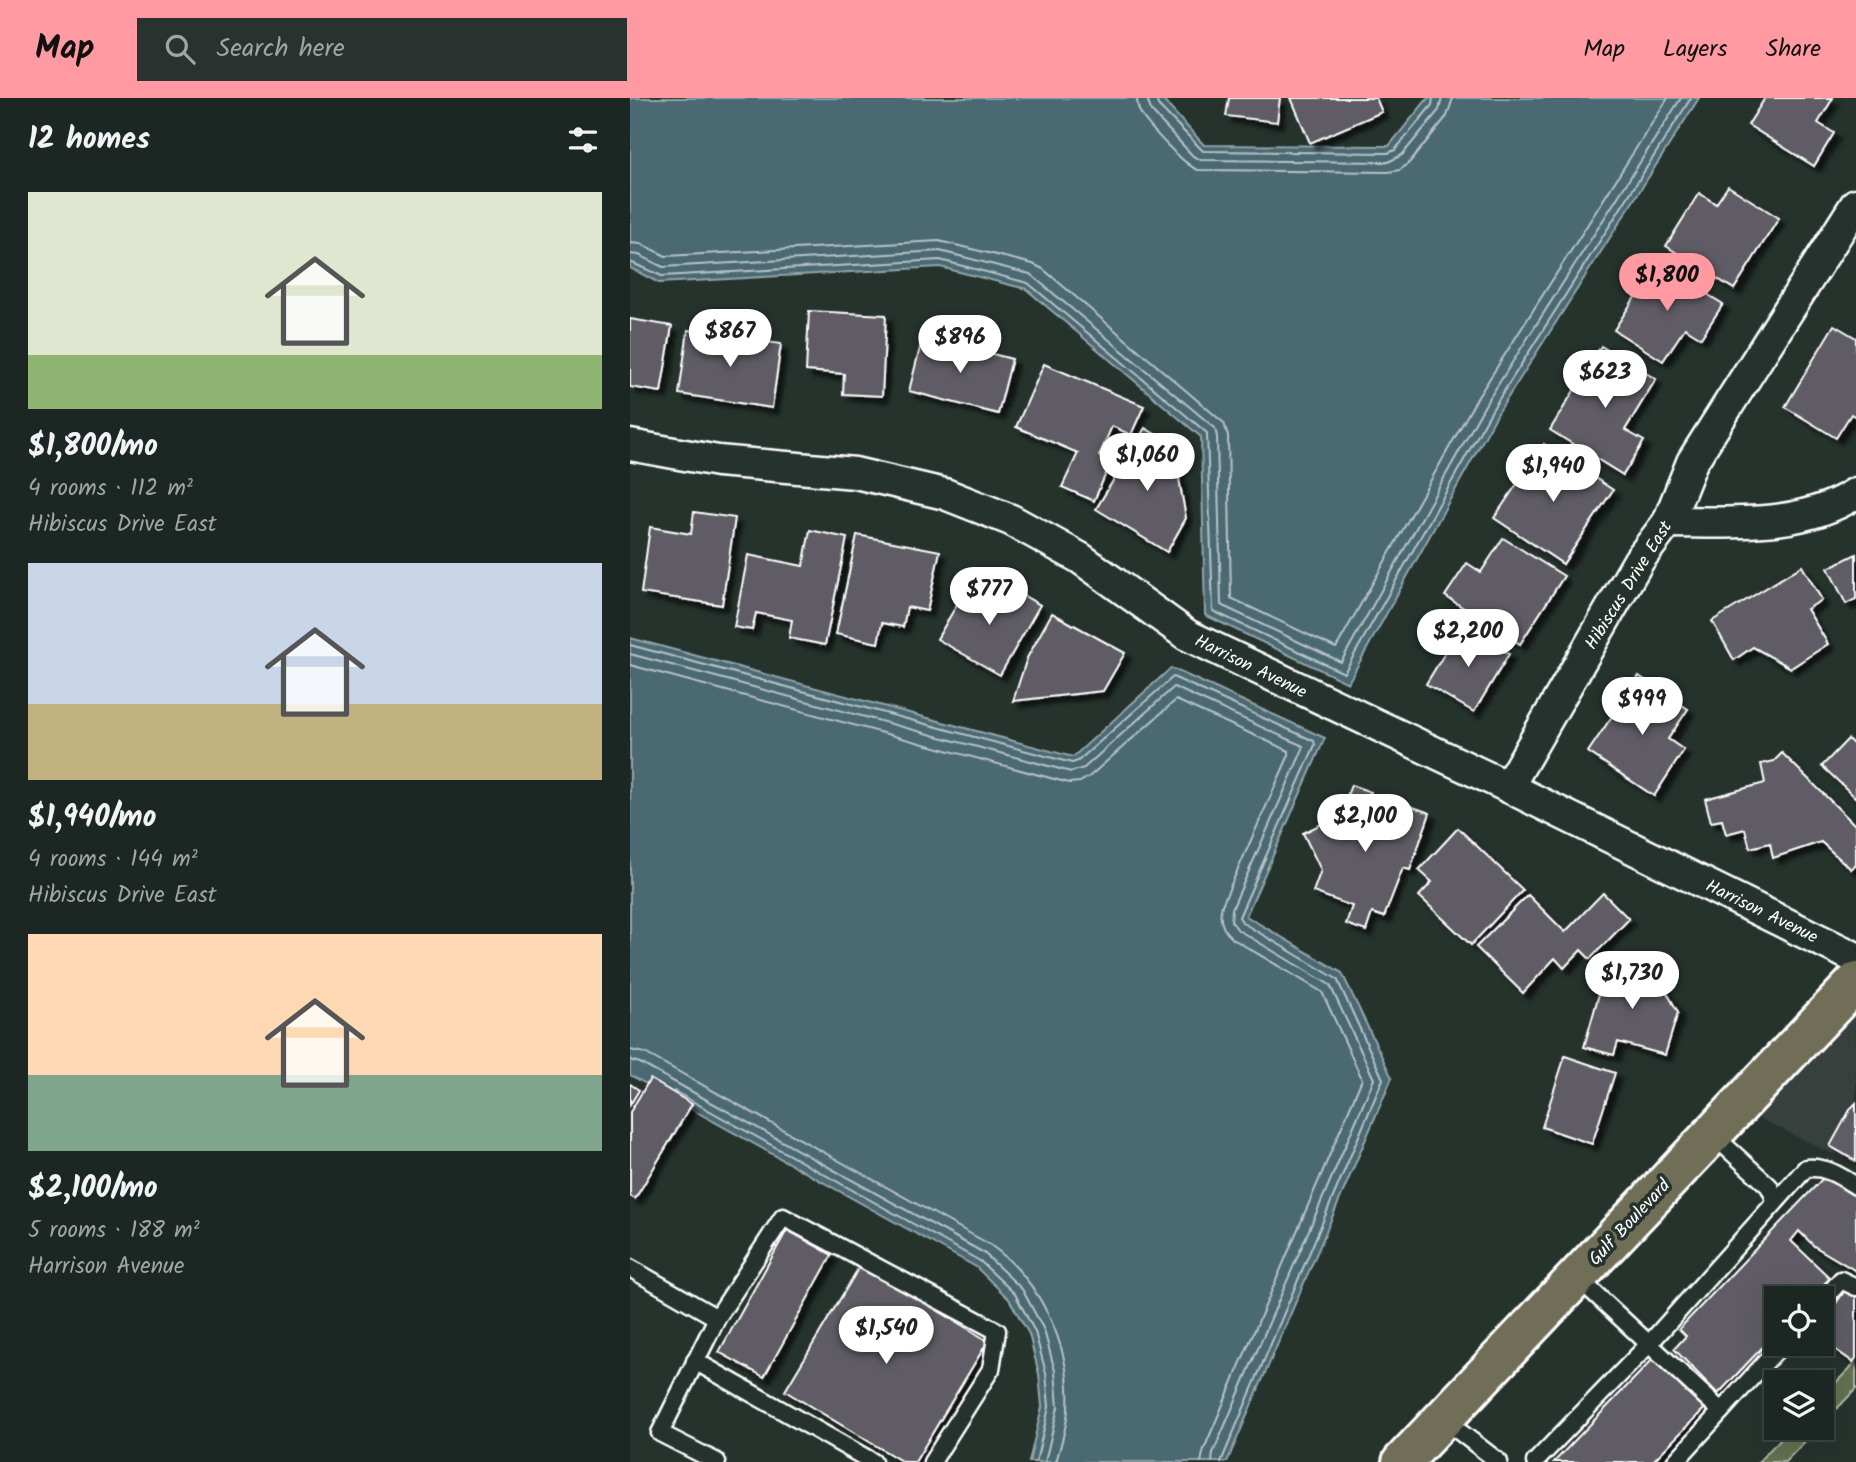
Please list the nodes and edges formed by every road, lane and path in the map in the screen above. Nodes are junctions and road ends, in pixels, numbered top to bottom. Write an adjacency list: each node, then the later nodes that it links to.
1 (1856, 204): 4 (street, Hibiscus Drive East)
2 (630, 445): 5 (street, Harrison Avenue)
3 (1856, 493): 4 (street)
4 (1668, 522): 5 (street, Hibiscus Drive East)
5 (1508, 787): 6 (street, Harrison Avenue)
6 (1856, 958)
7 (1856, 982): 8 (main road, Gulf Boulevard)
8 (1712, 1135): 10 (lane); 12 (main road, Gulf Boulevard)
9 (1856, 1185): 10 (lane)
10 (1776, 1201): 16 (lane)
11 (630, 1268): 15 (lane)
12 (1577, 1277): 16 (lane); 20 (main road, Gulf Boulevard)
13 (1856, 1287): 14 (lane)
14 (1834, 1288)
15 (717, 1318): 18 (lane); 23 (lane)
16 (1649, 1344): 19 (lane); 26 (lane)
17 (1771, 1356): 19 (lane)
18 (695, 1361): 21 (lane); 22 (lane)
19 (1721, 1411): 27 (lane)
20 (1443, 1419): 24 (main road, Gulf Boulevard); 25 (lane)
21 (717, 1462)
22 (873, 1462)
23 (932, 1462)
24 (1402, 1462)
25 (1499, 1462)
26 (1535, 1462)
27 (1675, 1462)

